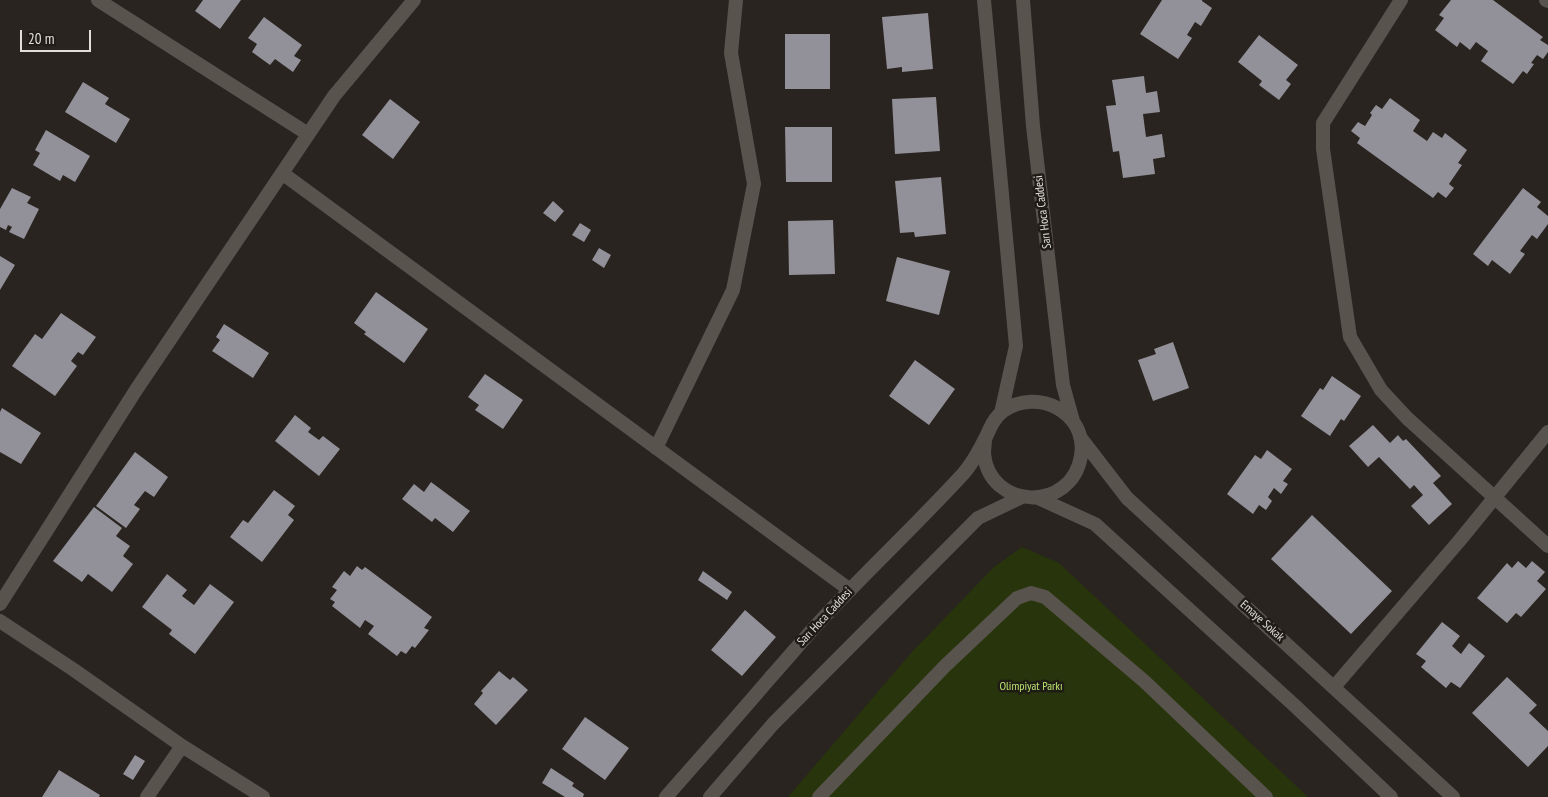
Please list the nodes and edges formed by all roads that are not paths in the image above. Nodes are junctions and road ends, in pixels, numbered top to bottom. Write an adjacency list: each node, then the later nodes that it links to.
1 (98, 0): 7 (street)
2 (414, 0): 7 (street)
3 (736, 0): 14 (street)
4 (984, 0): 9 (street)
5 (1023, 0): 10 (street, Sarı Hoca Caddesi)
6 (1401, 0): 17 (street)
7 (308, 134): 8 (street)
8 (282, 173): 14 (street); 20 (street)
9 (1001, 412): 10 (street); 13 (street)
10 (1073, 422): 12 (street)
11 (1548, 432): 17 (street)
12 (1080, 437): 16 (street); 22 (street, Emaye Sokak)
13 (986, 439): 15 (street); 19 (street, Sarı Hoca Caddesi)
14 (656, 448): 19 (street)
15 (1022, 498): 16 (street); 27 (street)
16 (1038, 498): 30 (street)
17 (1495, 498): 18 (street); 22 (street)
18 (1548, 546)
19 (850, 590): 26 (street, Sarı Hoca Caddesi)
20 (0, 604)
21 (0, 621): 23 (street)
22 (1334, 687): 31 (street, Emaye Sokak)
23 (182, 746): 24 (street); 25 (street)
24 (148, 797)
25 (263, 797)
26 (666, 797)
27 (710, 797)
28 (819, 797): 29 (street)
29 (1266, 797)
30 (1391, 797)
31 (1453, 797)

